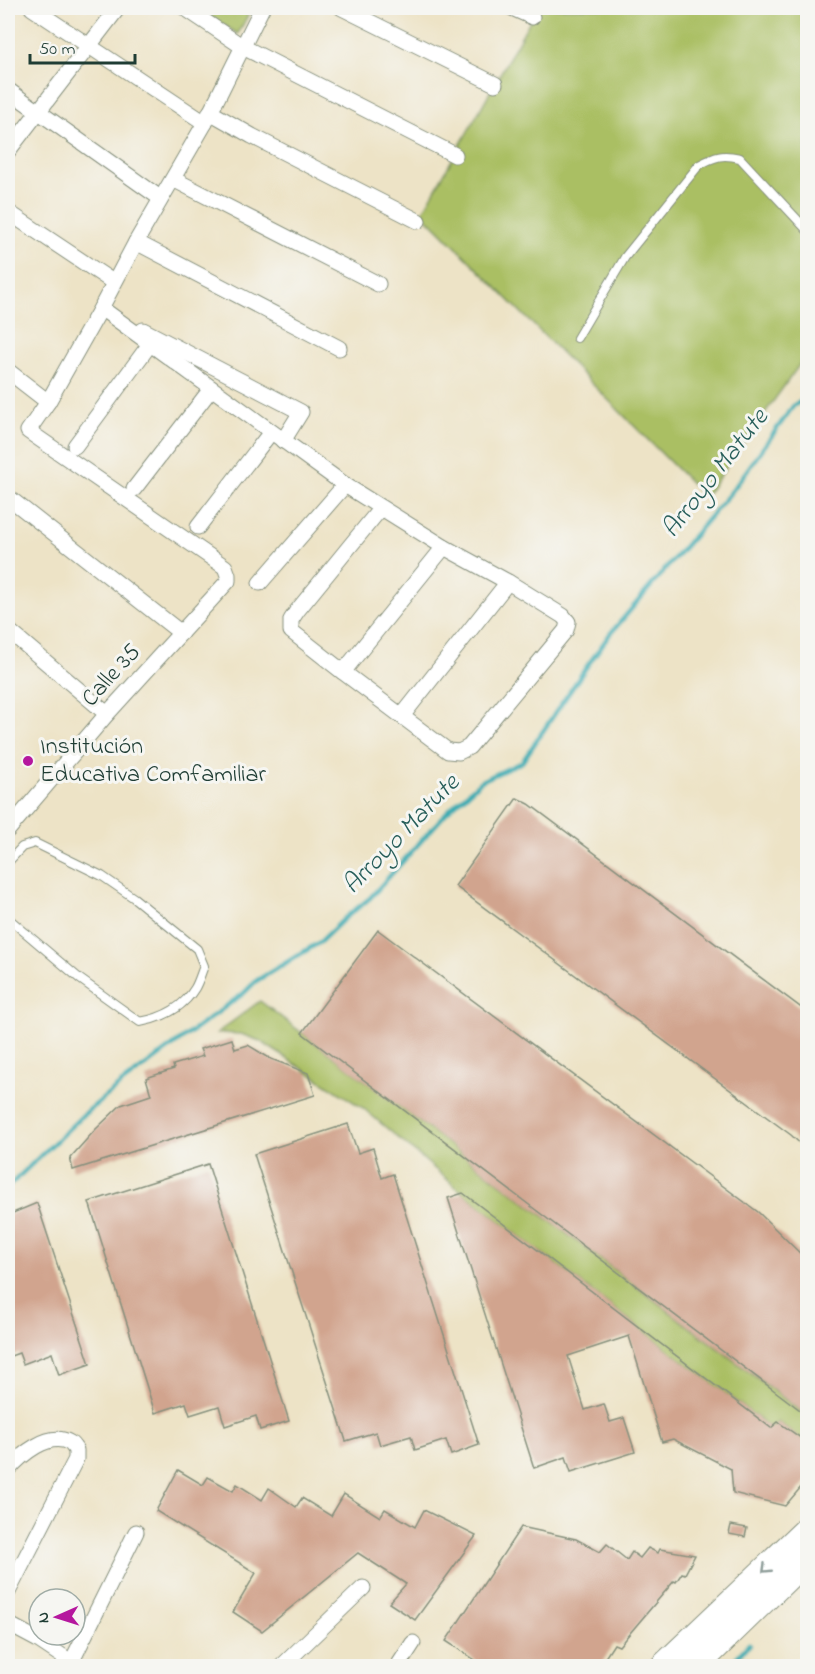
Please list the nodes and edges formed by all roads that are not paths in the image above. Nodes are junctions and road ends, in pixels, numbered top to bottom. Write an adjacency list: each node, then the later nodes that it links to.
1 (32, 8): 8 (street)
2 (118, 8): 8 (street)
3 (185, 8): 9 (street)
4 (262, 8): 9 (street)
5 (342, 8): 10 (street)
6 (512, 8): 7 (street)
7 (532, 17)
8 (89, 46): 12 (street); 13 (street)
9 (243, 47): 13 (street); 15 (street)
10 (495, 84)
11 (8, 90): 12 (street)
12 (38, 111): 14 (street); 17 (street)
13 (207, 117): 16 (street); 19 (street)
14 (8, 151)
15 (455, 155)
16 (172, 179): 17 (street); 23 (street)
17 (160, 198): 21 (street)
18 (8, 212): 22 (street)
19 (418, 221)
20 (807, 231): 25 (lane)
21 (136, 242): 22 (street); 27 (street)
22 (113, 282): 24 (street)
23 (378, 284)
24 (101, 308): 26 (street); 30 (street); 31 (street)
25 (577, 338)
26 (150, 344): 29 (street); 32 (street)
27 (339, 348)
28 (8, 370): 30 (street)
29 (211, 389): 31 (street); 34 (street)
30 (48, 402): 42 (street, Calle 35)
31 (277, 437): 33 (street); 37 (street)
32 (75, 446)
33 (345, 485): 36 (street); 40 (street)
34 (134, 489)
35 (8, 497): 42 (street)
36 (381, 508): 38 (street); 43 (street)
37 (198, 527)
38 (444, 547): 39 (street); 43 (street)
39 (508, 582): 45 (street); 45 (street)
40 (260, 583)
41 (8, 630): 44 (street)
42 (181, 633): 44 (street, Calle 35)
43 (343, 672): 45 (street)
44 (107, 714): 46 (street, Calle 35)
45 (402, 716)
46 (8, 830)
47 (8, 862): 48 (lane)
48 (8, 918)
49 (8, 1470): 53 (street)
50 (807, 1528): 61 (highway, one-way to 61)
51 (135, 1532): 58 (street)
52 (807, 1557): 62 (highway)
53 (14, 1563): 55 (street)
54 (363, 1588): 59 (street)
55 (8, 1592)
56 (8, 1624): 58 (street)
57 (413, 1643): 60 (street)
58 (74, 1665)
59 (282, 1666)
60 (398, 1666)
61 (664, 1666)
62 (696, 1666)

